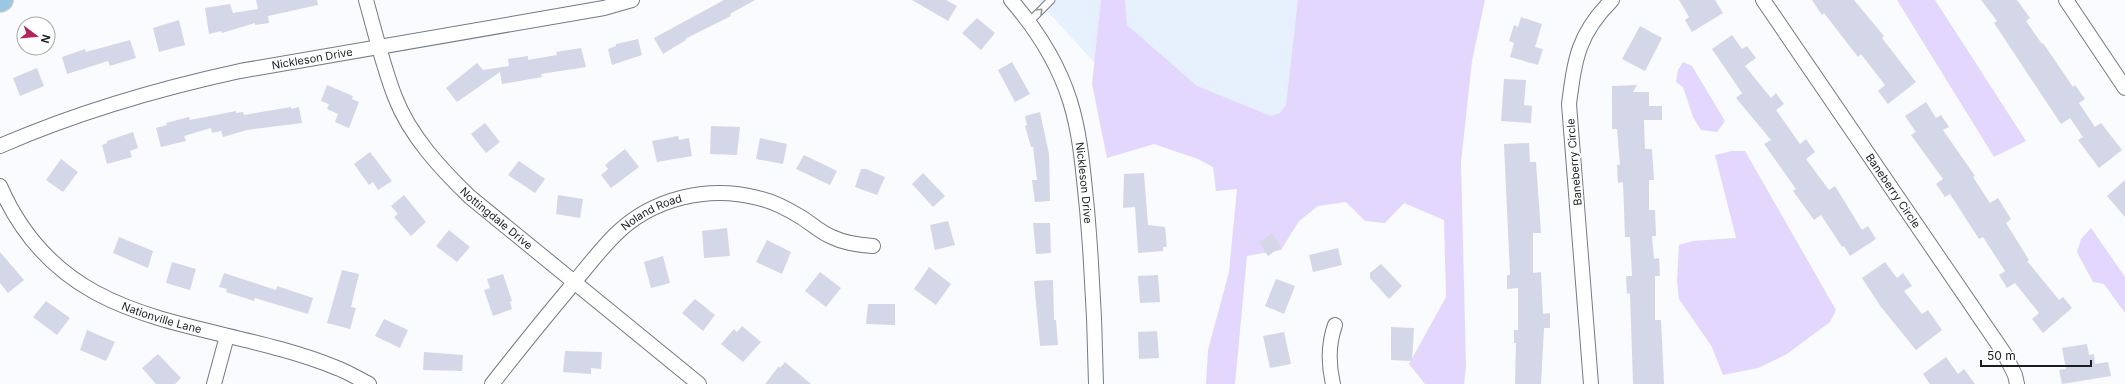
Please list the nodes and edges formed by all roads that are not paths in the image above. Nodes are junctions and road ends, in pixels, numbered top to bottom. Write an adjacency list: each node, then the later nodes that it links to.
1 (366, 0): 9 (street, Nottingdale Drive)
2 (632, 0): 9 (street, Nickleson Drive)
3 (1011, 0): 8 (street, Nickleson Drive)
4 (1051, 0): 8 (lane, one-way to 4)
5 (1612, 0): 23 (street, Baneberry Circle)
6 (1763, 0): 24 (street, Baneberry Circle)
7 (2066, 0): 10 (street)
8 (1028, 22): 21 (street, Nickleson Drive)
9 (379, 47): 11 (street, Nickleson Drive); 14 (street, Nottingdale Drive)
10 (2125, 88)
11 (0, 146)
12 (0, 186): 16 (street, Nationville Lane)
13 (873, 246): 14 (street, Noland Road)
14 (574, 282): 19 (street, Noland Road); 20 (street, Nottingdale Drive)
15 (1335, 325): 22 (street)
16 (227, 336): 17 (street); 18 (street, Nationville Lane)
17 (214, 384)
18 (369, 384)
19 (492, 384)
20 (699, 384)
21 (1096, 384)
22 (1333, 384)
23 (1592, 384)
24 (2017, 384)

